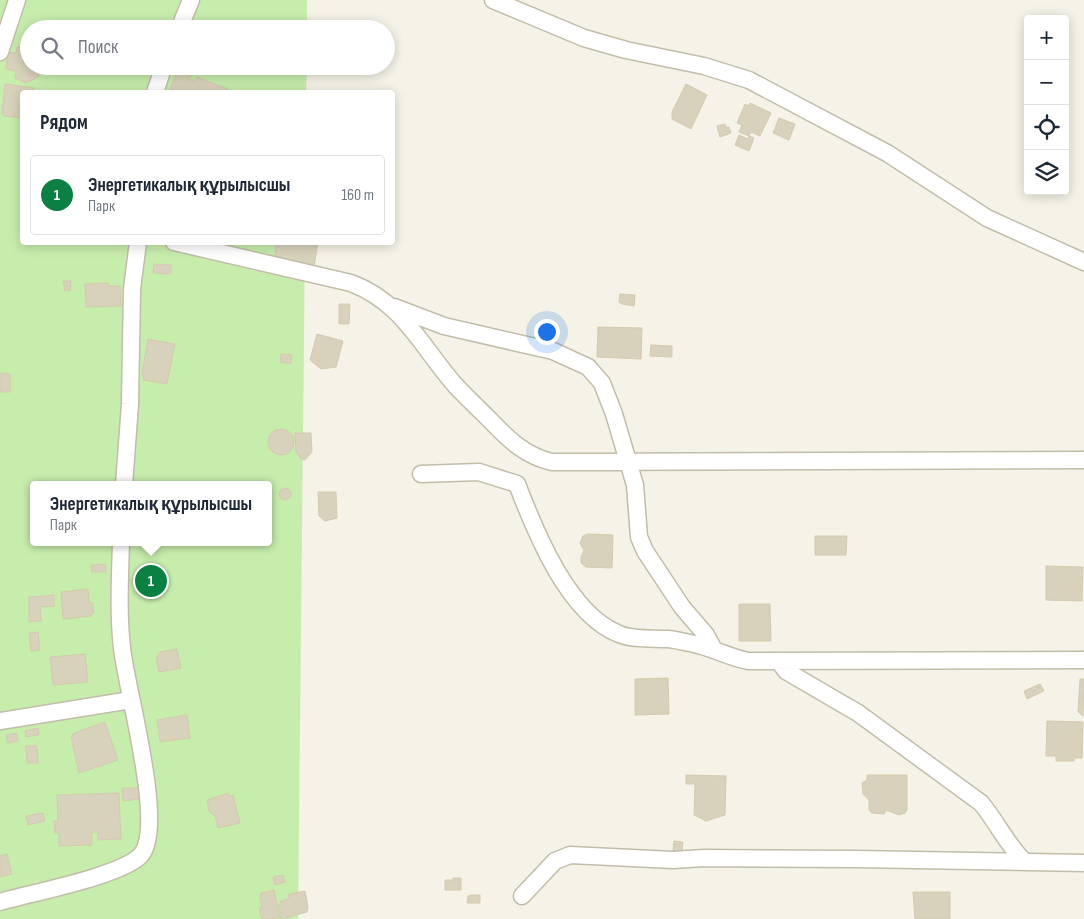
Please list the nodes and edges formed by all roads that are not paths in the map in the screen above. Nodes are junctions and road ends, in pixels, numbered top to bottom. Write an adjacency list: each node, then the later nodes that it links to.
1 (17, 0): 5 (street)
2 (191, 0): 4 (street)
3 (493, 0): 10 (street)
4 (183, 20)
5 (0, 52)
6 (161, 75): 7 (street)
7 (156, 90)
8 (138, 245): 15 (street)
9 (187, 245): 11 (street)
10 (1084, 262)
11 (389, 305): 12 (street); 12 (street)
12 (628, 460): 13 (street); 17 (street)
13 (1084, 460)
14 (421, 474): 17 (street)
15 (124, 481)
16 (121, 546): 20 (street)
17 (712, 648): 19 (street)
18 (1084, 660): 19 (street)
19 (780, 663): 22 (street)
20 (131, 700): 21 (street); 25 (street)
21 (0, 721)
22 (1024, 862): 23 (street); 24 (street)
23 (1084, 863)
24 (522, 896)
25 (0, 902)

